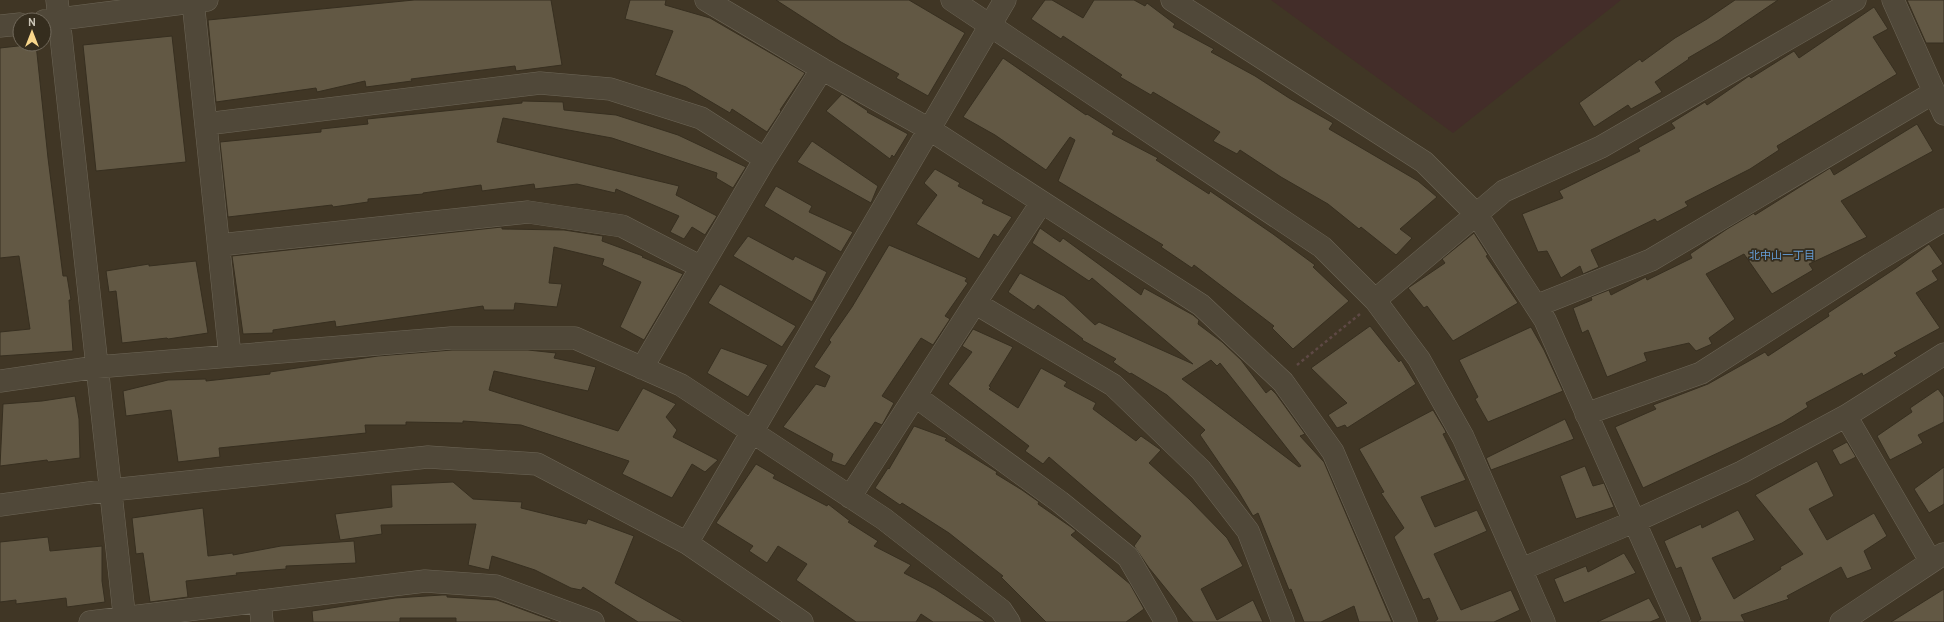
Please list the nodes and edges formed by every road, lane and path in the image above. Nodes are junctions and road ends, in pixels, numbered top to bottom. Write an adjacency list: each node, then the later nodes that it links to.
1 (706, 0): 12 (street)
2 (952, 0): 9 (street)
3 (1005, 0): 9 (street)
4 (1172, 0): 19 (street)
5 (1855, 0): 19 (street)
6 (1893, 0): 13 (street)
7 (201, 1): 8 (street); 15 (street)
8 (53, 13): 28 (street)
9 (991, 24): 16 (street); 23 (street)
10 (12, 25): 11 (street)
11 (0, 26)
12 (822, 69): 16 (street); 17 (street)
13 (1934, 92): 14 (street); 25 (street)
14 (1944, 114)
15 (206, 124): 17 (street); 21 (street)
16 (929, 129): 18 (street); 35 (street)
17 (765, 159): 22 (street)
18 (1042, 202): 24 (street); 30 (street)
19 (1477, 215): 23 (street); 25 (street)
20 (1944, 220): 33 (street)
21 (219, 245): 22 (street); 27 (street)
22 (701, 267): 29 (street)
23 (1375, 300): 30 (path); 42 (street)
24 (975, 303): 32 (street); 50 (street)
25 (1536, 306): 33 (street)
26 (1944, 354): 34 (street)
27 (230, 356): 28 (street); 29 (street)
28 (97, 367): 31 (street); 36 (street)
29 (642, 368): 35 (street)
30 (1280, 379): 51 (street)
31 (0, 381)
32 (915, 396): 37 (street); 49 (street)
33 (1586, 414): 39 (street)
34 (1846, 416): 39 (street); 41 (street)
35 (751, 431): 37 (street); 40 (street)
36 (111, 490): 38 (street); 40 (street); 44 (street)
37 (850, 497): 48 (street)
38 (0, 505)
39 (1633, 522): 42 (street); 53 (street)
40 (686, 543): 47 (street)
41 (1938, 557): 54 (street)
42 (1522, 569): 52 (street)
43 (261, 612): 44 (street); 46 (street)
44 (125, 620): 45 (street)
45 (90, 622)
46 (593, 622)
47 (802, 622)
48 (1009, 622)
49 (1166, 622)
50 (1283, 622)
51 (1406, 622)
52 (1544, 622)
53 (1679, 622)
54 (1841, 622)

